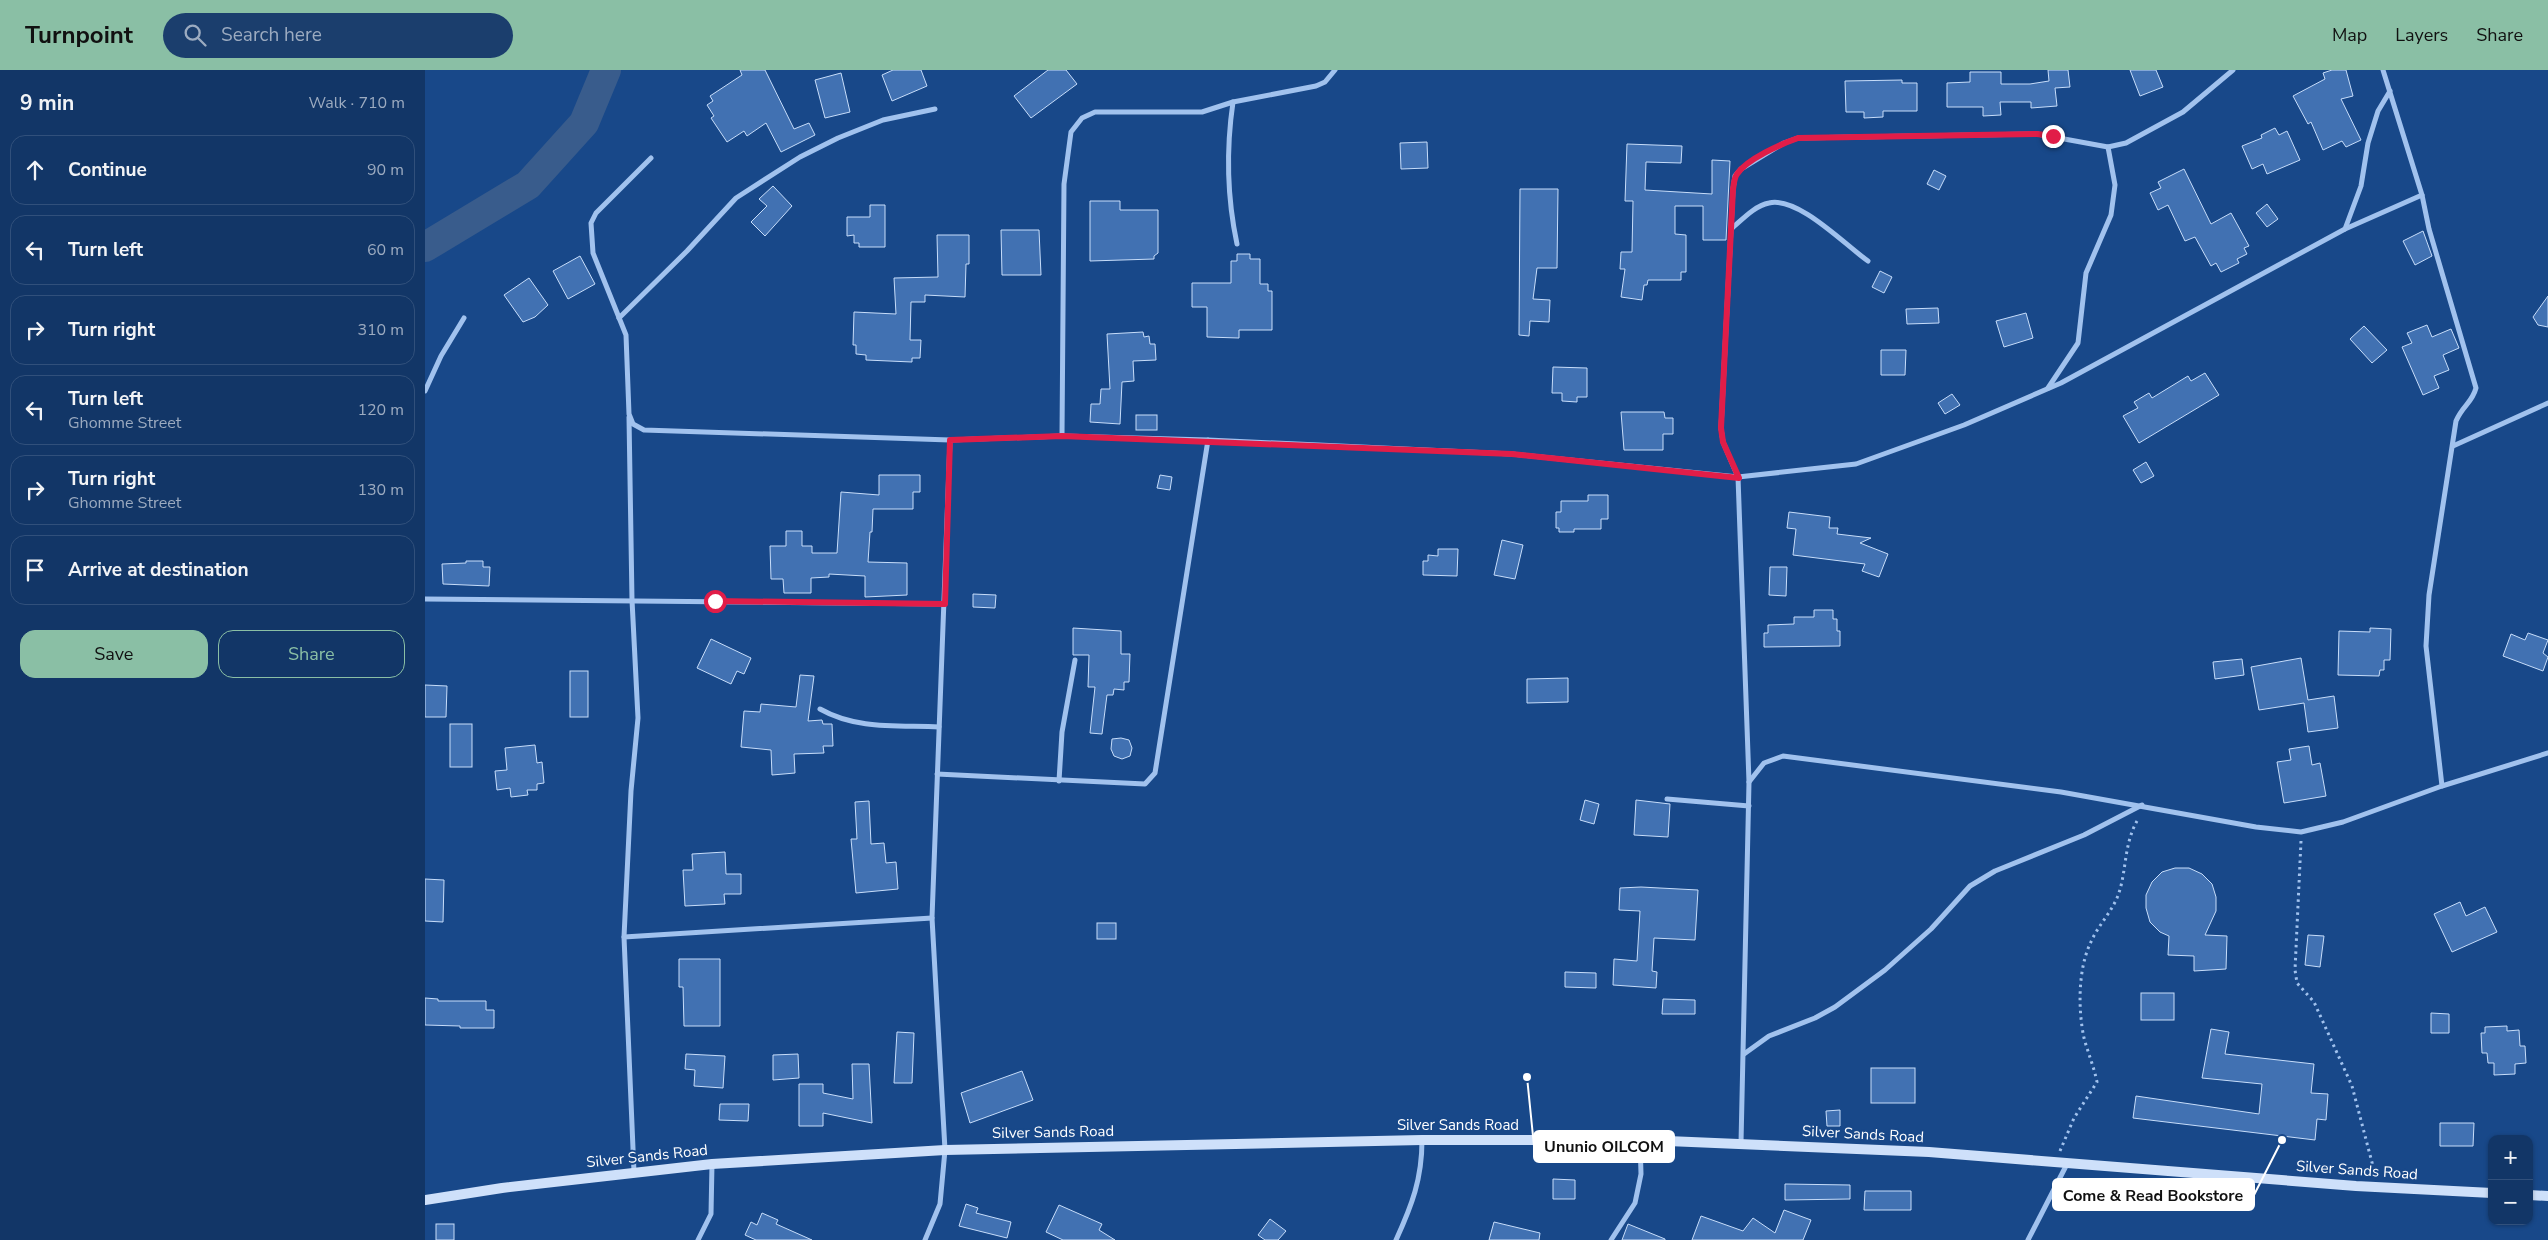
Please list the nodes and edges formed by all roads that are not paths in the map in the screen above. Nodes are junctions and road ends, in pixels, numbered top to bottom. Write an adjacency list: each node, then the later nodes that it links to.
1 (1335, 70): 5 (street)
2 (2233, 70): 7 (street)
3 (2383, 70): 4 (street)
4 (2390, 91): 9 (street); 11 (street)
5 (1233, 102): 12 (street); 20 (street)
6 (935, 109): 15 (street)
7 (2108, 147): 10 (street); 16 (street)
8 (651, 158): 15 (street)
9 (2422, 195): 11 (street); 23 (street)
10 (1731, 229): 13 (street); 24 (street)
11 (2345, 229): 16 (street)
12 (1237, 244)
13 (1868, 261)
14 (464, 318): 17 (street)
15 (619, 318): 19 (street)
16 (2048, 388): 24 (street)
17 (425, 391)
18 (2548, 403): 23 (street)
19 (629, 414): 21 (street); 26 (street)
20 (1062, 436): 21 (street); 22 (street)
21 (950, 440): 27 (street)
22 (1208, 440): 24 (street); 33 (street)
23 (2453, 446): 35 (street)
24 (1739, 478): 34 (street)
25 (425, 599): 26 (street)
26 (631, 600): 27 (street); 40 (street)
27 (945, 604): 30 (street)
28 (1075, 660): 33 (street)
29 (820, 709): 30 (street)
30 (939, 727): 32 (street)
31 (2548, 753): 35 (street)
32 (937, 774): 33 (street); 39 (street)
33 (1059, 781)
34 (1749, 782): 37 (street); 38 (street)
35 (2442, 786): 38 (street)
36 (1667, 799): 37 (street)
37 (1749, 806): 41 (street)
38 (2146, 806): 41 (street)
39 (932, 918): 40 (street); 45 (street)
40 (624, 937): 48 (street)
41 (1744, 1054): 44 (street)
42 (1422, 1140): 43 (street, Silver Sands Road); 45 (street, Silver Sands Road); 55 (street)
43 (1640, 1140): 44 (street, Silver Sands Road); 56 (street)
44 (1741, 1143): 47 (street, Silver Sands Road)
45 (945, 1150): 46 (street, Silver Sands Road); 54 (street)
46 (712, 1164): 48 (street, Silver Sands Road); 53 (street)
47 (2067, 1164): 49 (street, Silver Sands Road); 57 (street)
48 (634, 1173): 52 (street, Silver Sands Road)
49 (2488, 1193)
50 (2533, 1195): 51 (street)
51 (2548, 1196)
52 (425, 1200)
53 (698, 1240)
54 (925, 1240)
55 (1397, 1240)
56 (1611, 1240)
57 (2028, 1240)

